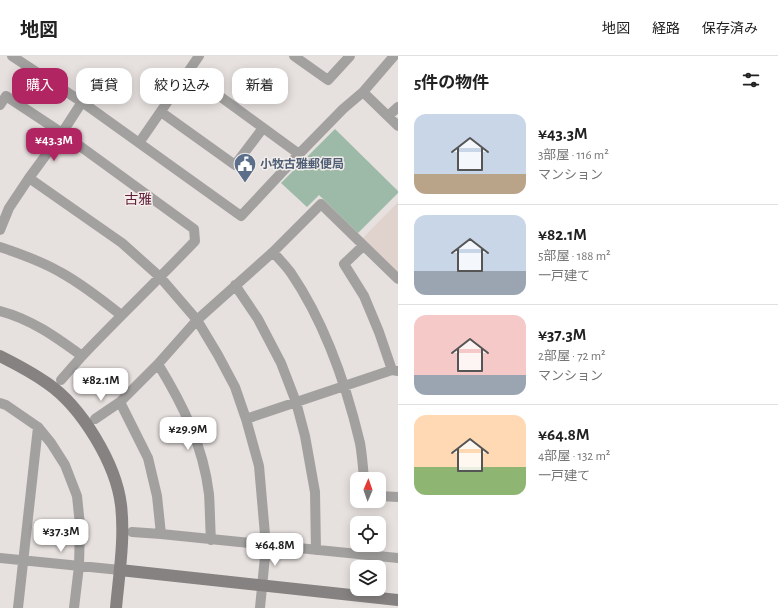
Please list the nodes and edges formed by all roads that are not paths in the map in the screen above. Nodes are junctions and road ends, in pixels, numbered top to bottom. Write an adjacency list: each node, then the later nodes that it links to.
1 (12, 56): 8 (street)
2 (199, 56): 6 (street)
3 (294, 56): 4 (street)
4 (350, 56)
5 (394, 56): 7 (street)
6 (191, 68)
7 (363, 92): 16 (street); 21 (street)
8 (76, 98)
9 (224, 99): 18 (street)
10 (81, 104): 19 (street)
11 (85, 104): 20 (street)
12 (167, 104): 15 (street)
13 (0, 105): 19 (street)
14 (398, 107): 16 (street)
15 (161, 112): 18 (street); 20 (street)
16 (388, 116): 17 (street)
17 (398, 126)
18 (263, 128): 21 (street)
19 (62, 133): 22 (street); 27 (street)
20 (138, 143): 21 (street)
21 (299, 154)
22 (29, 178): 23 (street); 27 (street)
23 (0, 230)
24 (363, 246): 26 (street); 28 (street); 36 (street)
25 (0, 247): 31 (street)
26 (273, 252): 29 (street); 38 (street)
27 (160, 277): 31 (street); 32 (street)
28 (398, 280)
29 (235, 285): 32 (street); 40 (street)
30 (0, 311): 34 (street)
31 (121, 315): 34 (street)
32 (197, 320): 35 (street); 43 (street)
33 (0, 356): 57 (street)
34 (82, 356): 37 (street)
35 (158, 364): 39 (street); 50 (street)
36 (395, 370): 38 (street)
37 (61, 380)
38 (344, 386): 40 (street); 45 (street)
39 (120, 402): 42 (street); 49 (street)
40 (296, 402): 43 (street); 52 (street)
41 (0, 403): 44 (street)
42 (95, 419)
43 (246, 419): 51 (street)
44 (38, 427): 55 (street); 56 (street)
45 (363, 472)
46 (386, 496): 47 (street)
47 (398, 497)
48 (132, 532): 49 (street)
49 (161, 534): 50 (street)
50 (211, 540): 51 (street)
51 (266, 546): 52 (street); 58 (street)
52 (316, 550): 54 (street)
53 (0, 558): 55 (street)
54 (398, 558)
55 (23, 560): 56 (street); 61 (street)
56 (79, 566): 57 (street); 62 (street)
57 (120, 570): 58 (street); 63 (street)
58 (262, 586): 60 (street); 64 (street)
59 (398, 600): 60 (street)
60 (383, 603)
61 (18, 608)
62 (74, 608)
63 (116, 608)
64 (260, 608)

